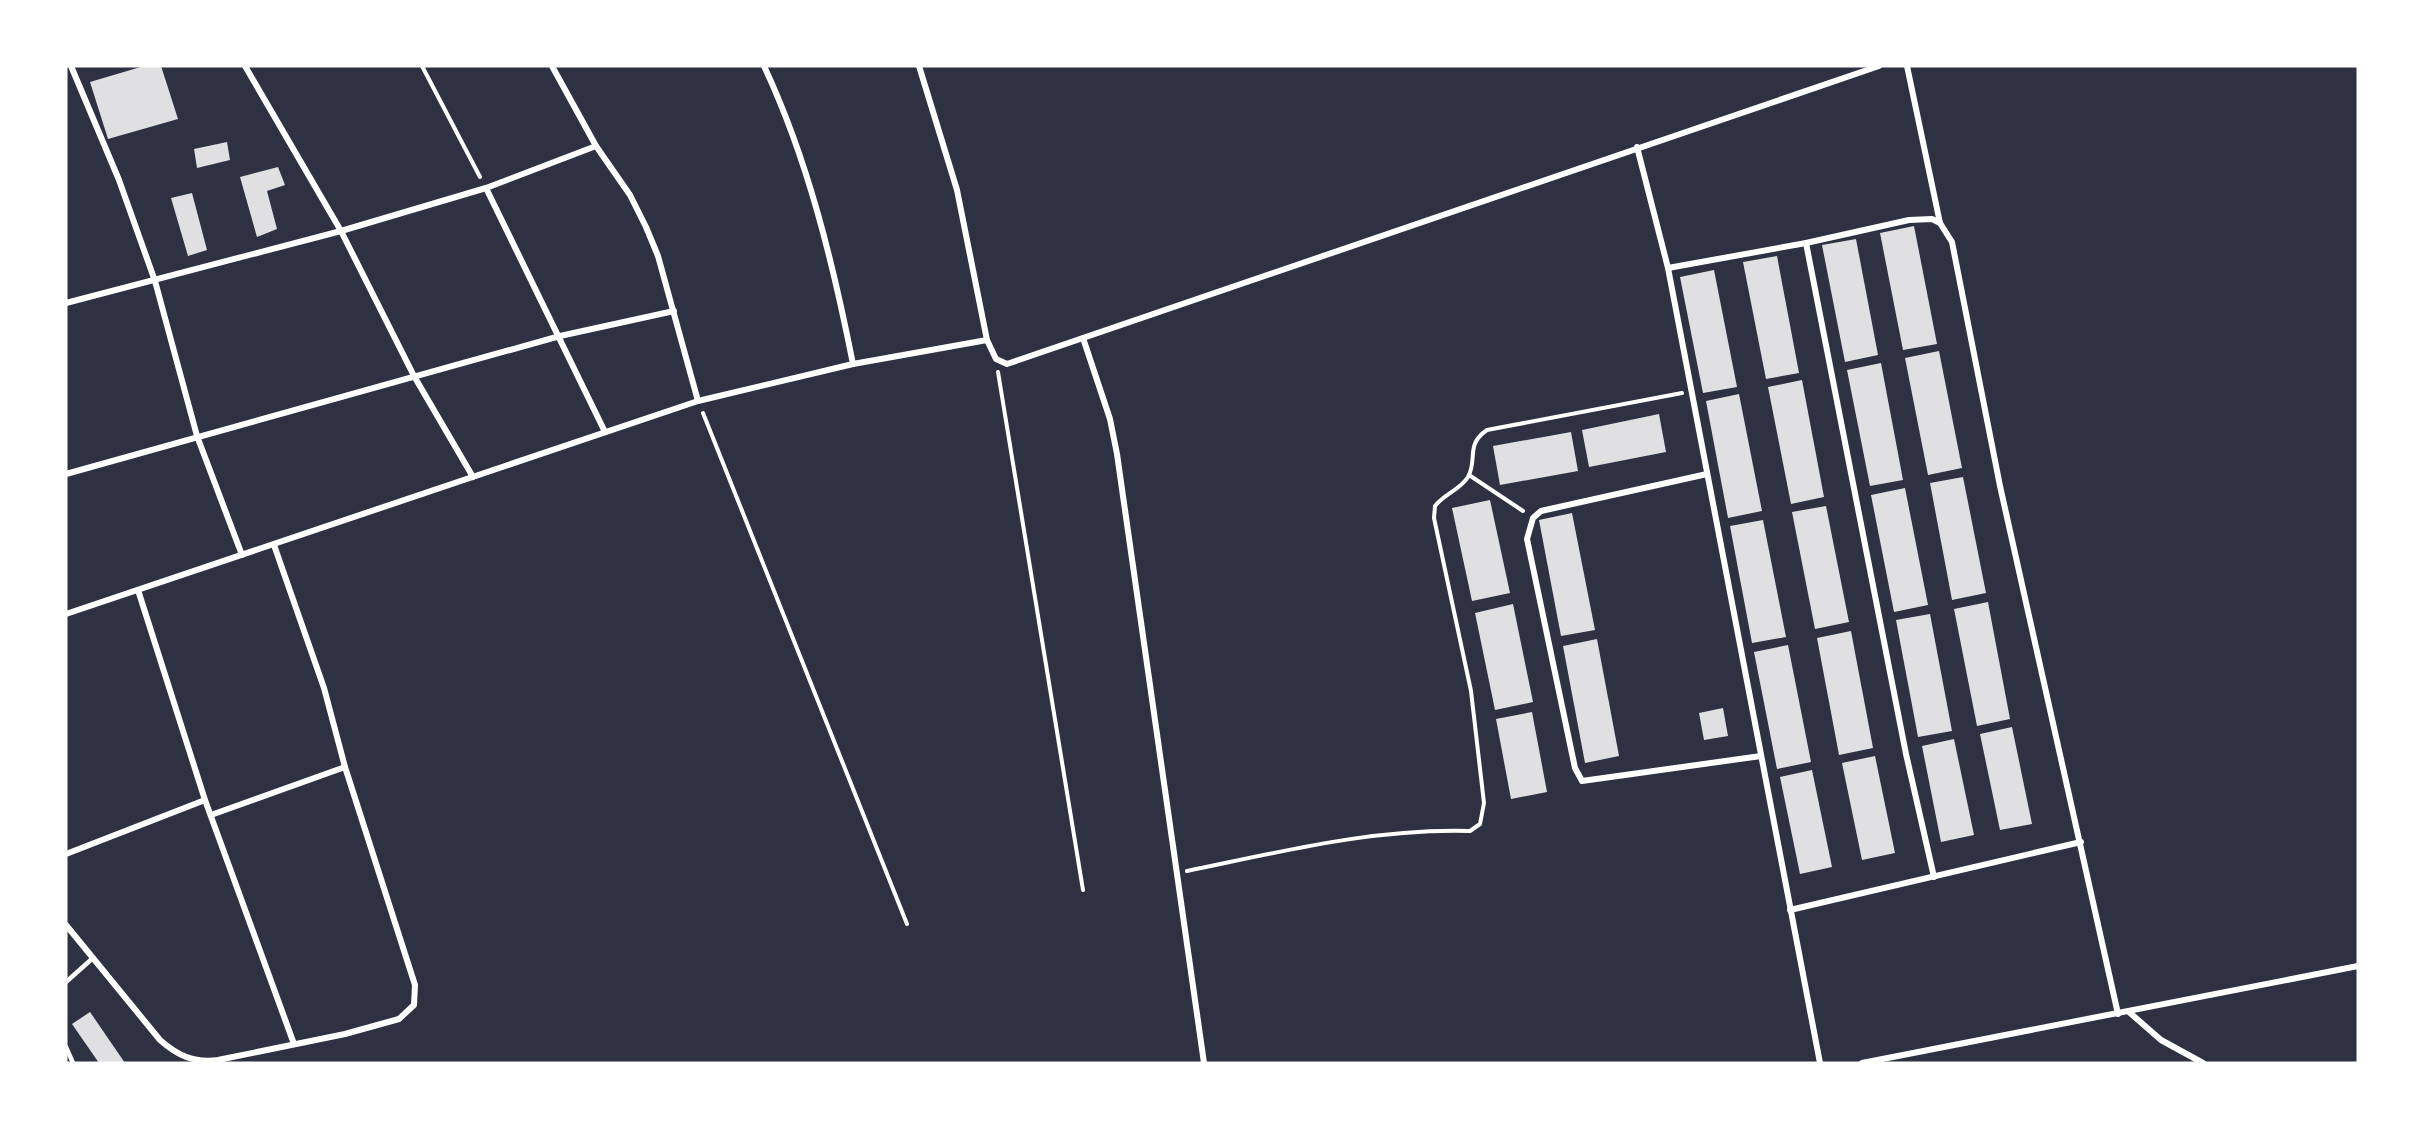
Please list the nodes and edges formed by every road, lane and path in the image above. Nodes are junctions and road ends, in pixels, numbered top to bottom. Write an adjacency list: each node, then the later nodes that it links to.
1 (71, 66): 18 (street)
2 (246, 66): 15 (street)
3 (422, 66): 13 (path)
4 (552, 66): 10 (street)
5 (560, 66): 10 (street)
6 (764, 66): 25 (street)
7 (919, 66): 23 (street)
8 (1879, 66): 12 (street)
9 (1907, 66): 14 (street)
10 (558, 75): 11 (street)
11 (596, 146): 13 (street); 20 (street)
12 (1637, 147): 17 (street); 22 (street)
13 (486, 188): 15 (street); 21 (street)
14 (1940, 223): 16 (street); 44 (street)
15 (341, 231): 18 (street); 26 (street)
16 (1806, 243): 17 (street); 47 (street)
17 (1668, 268): 27 (street)
18 (155, 281): 19 (street); 30 (street)
19 (66, 303)
20 (674, 311): 21 (street); 28 (street)
21 (560, 336): 26 (street); 29 (street)
22 (1083, 338): 24 (street); 46 (street)
23 (987, 340): 24 (street); 25 (street)
24 (996, 359): 48 (path)
25 (853, 364): 28 (street)
26 (414, 376): 30 (street); 34 (street)
27 (1690, 392): 32 (street); 33 (path)
28 (698, 401): 29 (street); 50 (path)
29 (604, 432): 34 (street)
30 (197, 436): 31 (street); 37 (street)
31 (66, 474)
32 (1707, 474): 35 (street); 40 (street)
33 (1469, 475): 35 (path); 46 (path)
34 (473, 477): 36 (street)
35 (1533, 518): 40 (street)
36 (274, 545): 37 (street); 41 (street)
37 (242, 555): 38 (street)
38 (138, 590): 39 (street); 42 (street)
39 (66, 614)
40 (1761, 756): 49 (street)
41 (345, 767): 43 (street); 57 (street)
42 (205, 800): 43 (street); 45 (street)
43 (211, 815): 57 (street)
44 (2081, 842): 47 (street); 56 (street)
45 (66, 854)
46 (1177, 873): 60 (street)
47 (1934, 877): 49 (street)
48 (1083, 890)
49 (1791, 910): 61 (street)
50 (907, 924)
51 (66, 925): 52 (street)
52 (93, 958): 54 (lane); 57 (street)
53 (2358, 966): 55 (street)
54 (66, 982)
55 (2129, 1012): 56 (street); 63 (street)
56 (2118, 1014): 62 (street)
57 (294, 1044)
58 (66, 1047): 59 (lane)
59 (73, 1063)
60 (1204, 1063)
61 (1820, 1063)
62 (1862, 1063)
63 (2203, 1063)

